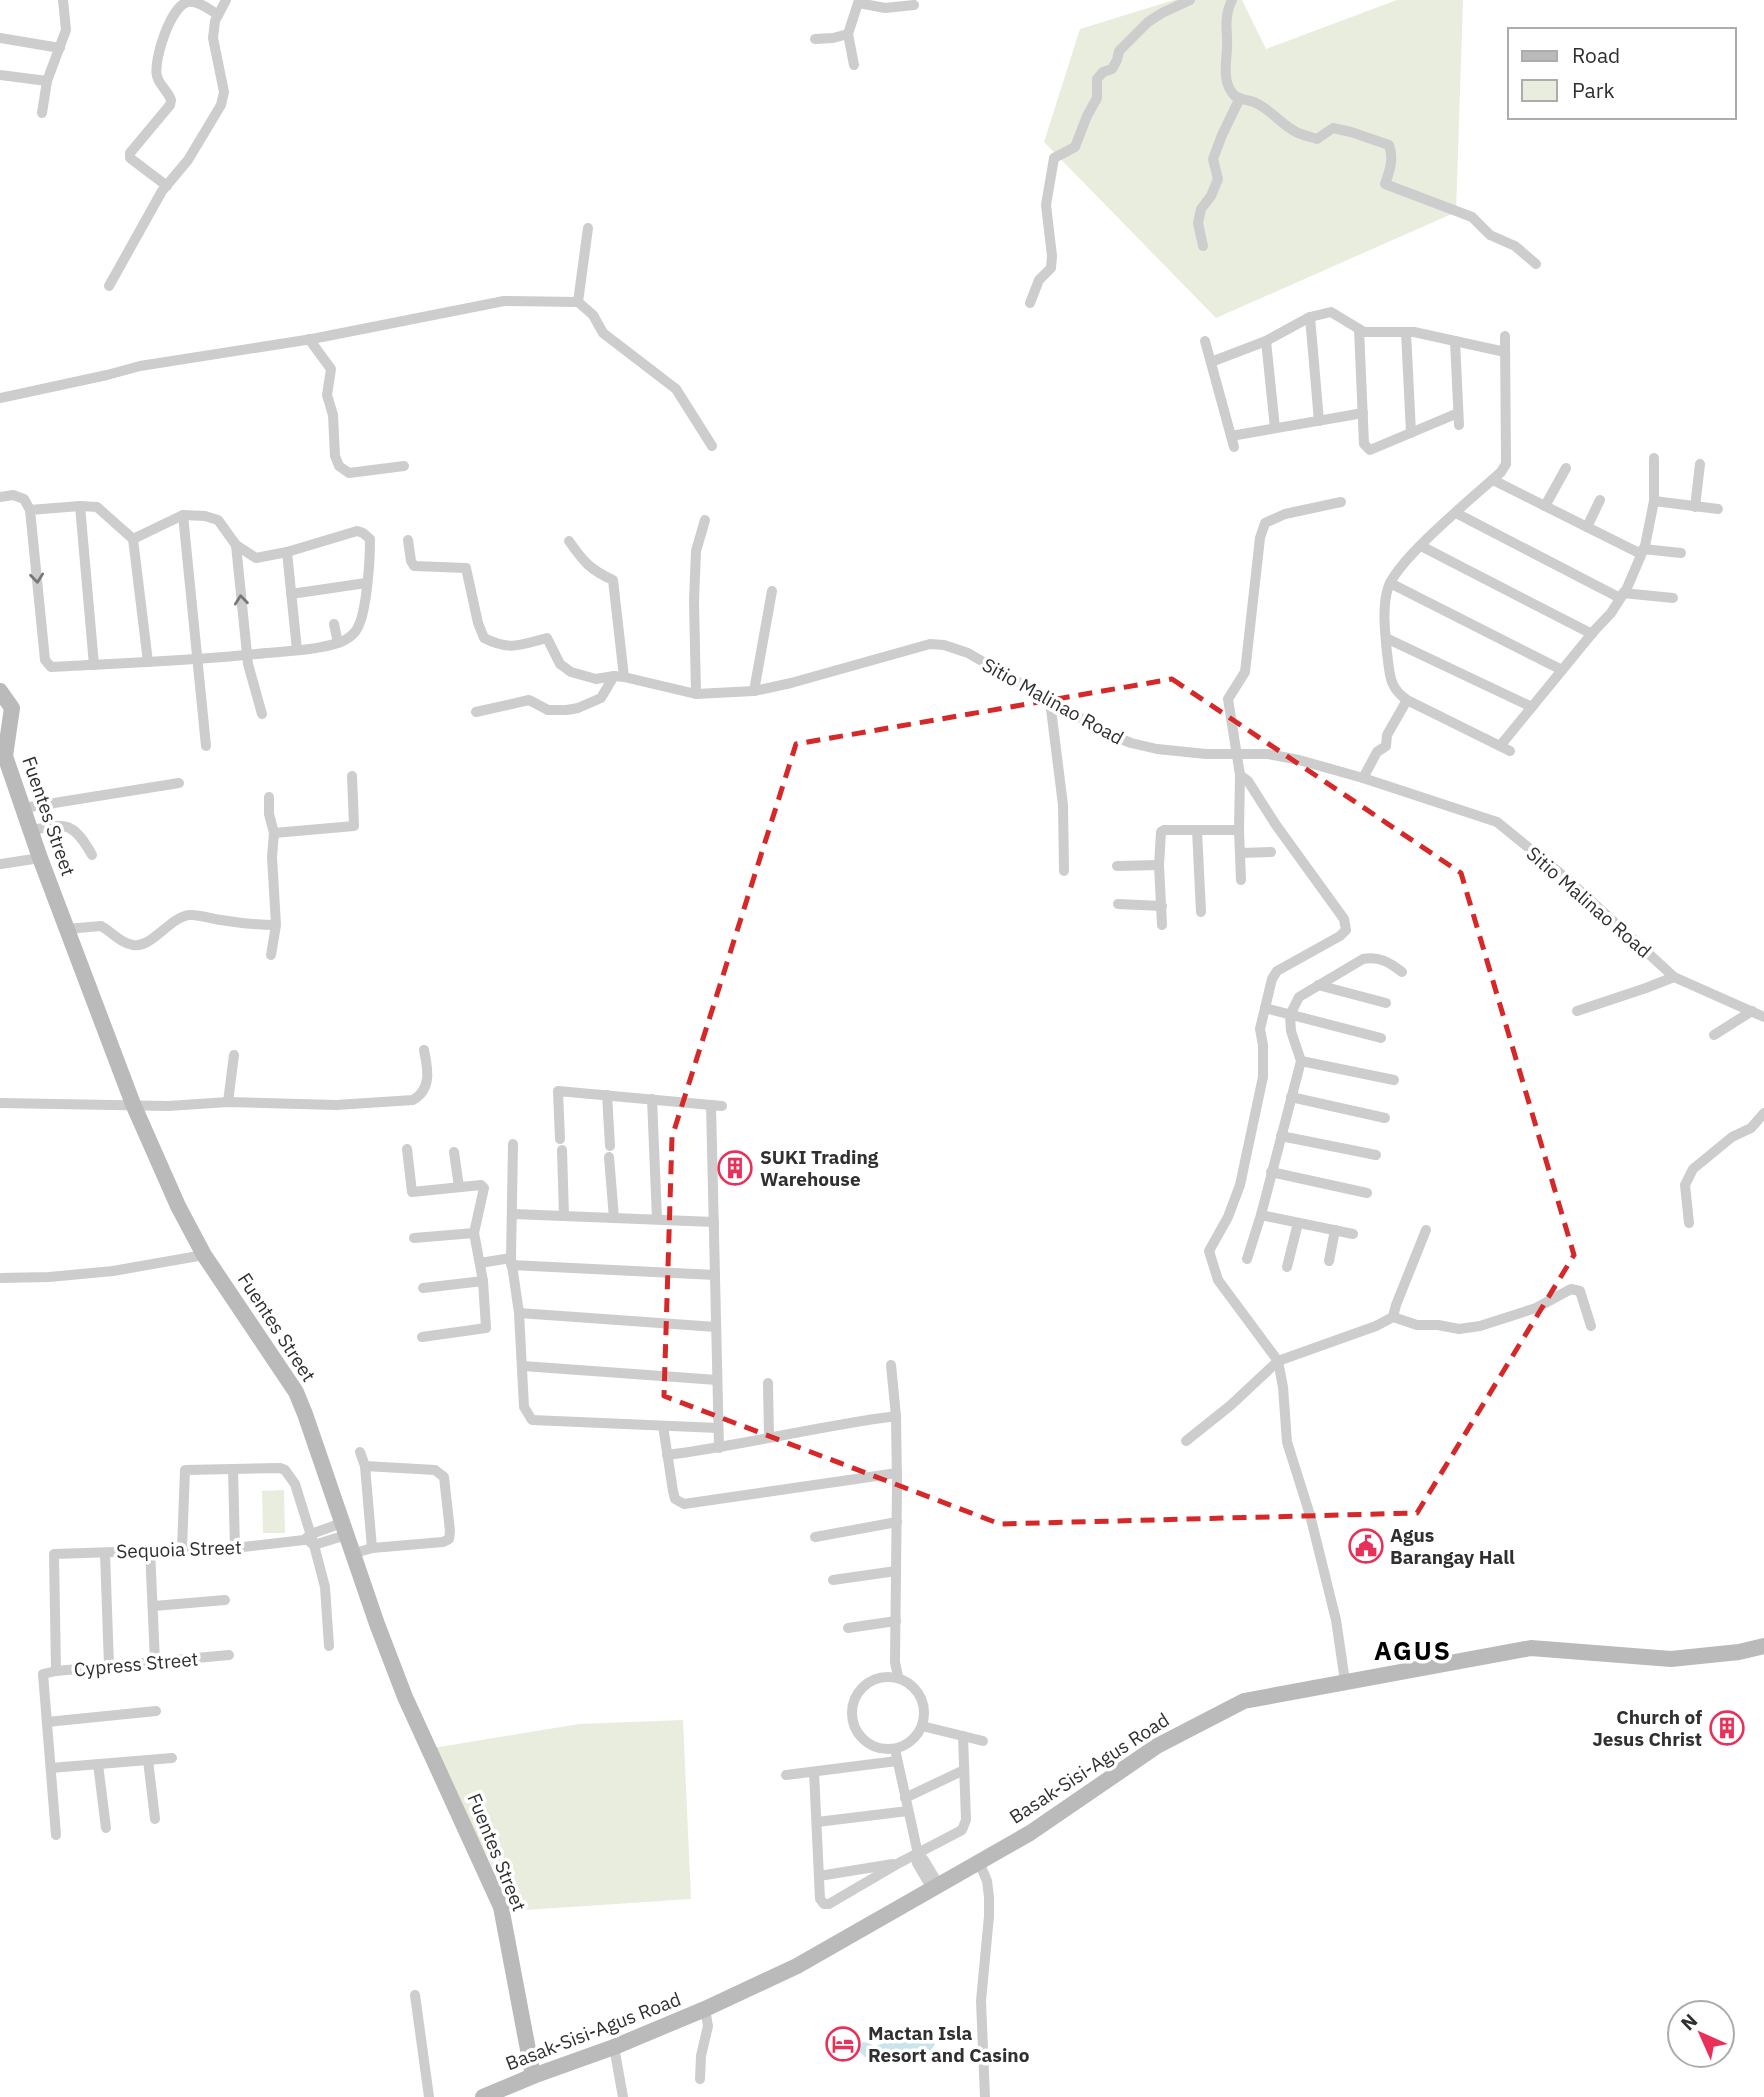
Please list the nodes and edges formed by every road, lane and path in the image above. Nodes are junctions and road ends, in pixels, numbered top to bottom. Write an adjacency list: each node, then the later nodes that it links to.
1 (63, 0): 11 (street)
2 (226, 0): 7 (street)
3 (1190, 0): 23 (street)
4 (1232, 0): 15 (street)
5 (859, 2): 6 (street); 8 (street)
6 (914, 5)
7 (218, 15): 17 (street); 17 (street)
8 (848, 34): 10 (street); 12 (street)
9 (0, 38): 11 (street)
10 (815, 39)
11 (60, 48): 14 (street)
12 (854, 65)
13 (0, 75): 14 (street)
14 (47, 81): 16 (street)
15 (1240, 98): 19 (street); 20 (street)
16 (42, 113)
17 (167, 186): 21 (street)
18 (588, 228): 22 (street)
19 (1203, 246)
20 (1536, 264)
21 (108, 286)
22 (578, 302): 28 (street); 39 (street)
23 (1030, 303)
24 (1310, 317): 25 (street); 30 (street); 36 (street)
25 (1359, 329): 26 (street); 35 (street)
26 (1406, 332): 31 (street); 38 (street)
27 (1505, 336): 32 (street)
28 (309, 339): 34 (street); 42 (street)
29 (1205, 341): 33 (street)
30 (1266, 341): 33 (street); 37 (street)
31 (1455, 341): 32 (street); 38 (street)
32 (1505, 352): 44 (street)
33 (1211, 362): 37 (street)
34 (0, 398)
35 (1363, 413): 36 (street); 38 (street)
36 (1318, 421): 37 (street)
37 (1275, 428)
38 (1411, 433)
39 (712, 446)
40 (1654, 458): 47 (street)
41 (1700, 464): 51 (street)
42 (404, 466)
43 (1566, 468): 50 (street)
44 (1493, 480): 50 (street); 54 (street)
45 (0, 497): 53 (street)
46 (1600, 500): 57 (street)
47 (1654, 501): 51 (street); 64 (street)
48 (1341, 502): 92 (street)
49 (80, 506): 53 (street); 58 (street); 80 (street)
50 (1545, 506): 57 (street)
51 (1695, 507): 52 (street)
52 (1718, 509)
53 (30, 510): 80 (street, one-way to 80)
54 (1456, 513): 62 (street); 70 (street)
55 (183, 515): 58 (street); 61 (street); 78 (street)
56 (705, 520): 85 (street)
57 (1587, 527): 64 (street)
58 (133, 539): 79 (street)
59 (408, 540): 82 (street, Sitio Malinao Road)
60 (569, 541): 82 (street)
61 (236, 545): 63 (street); 77 (street, one-way to 61)
62 (1421, 546): 67 (street); 73 (street)
63 (287, 552): 66 (street); 69 (street)
64 (1642, 552): 65 (street); 70 (street)
65 (1681, 553)
66 (366, 583): 69 (street); 75 (street)
67 (1390, 583): 74 (street); 81 (street)
68 (772, 591): 84 (street)
69 (291, 594): 76 (street)
70 (1622, 596): 71 (street); 73 (street)
71 (1673, 598)
72 (334, 624): 75 (street)
73 (1592, 634): 81 (street)
74 (1386, 638): 86 (street); 88 (street)
75 (338, 643): 76 (street)
76 (297, 650): 77 (street)
77 (247, 655): 78 (street); 90 (street)
78 (197, 659): 79 (street); 91 (street)
79 (148, 663): 80 (street)
80 (94, 664)
81 (1562, 670): 88 (street)
82 (619, 677): 85 (street, Sitio Malinao Road); 89 (street)
83 (0, 691): 93 (street, Fuentes Street)
84 (754, 691): 85 (street, Sitio Malinao Road); 87 (street, Sitio Malinao Road)
85 (696, 694)
86 (1406, 700): 88 (street); 96 (street)
87 (1050, 701): 92 (street, Sitio Malinao Road); 111 (street)
88 (1532, 707)
89 (476, 712)
90 (262, 714)
91 (206, 746)
92 (1237, 755): 94 (street); 96 (street, Sitio Malinao Road)
93 (5, 773): 99 (street, Fuentes Street)
94 (1240, 775): 101 (street); 124 (street)
95 (352, 776): 103 (street)
96 (1363, 778): 121 (street, Sitio Malinao Road)
97 (179, 783): 99 (street)
98 (269, 797): 103 (street)
99 (23, 808): 102 (street, Fuentes Street)
100 (1197, 830): 101 (street); 109 (street); 115 (street)
101 (1239, 830): 105 (street)
102 (31, 831): 106 (street); 107 (street, Fuentes Street)
103 (274, 832): 116 (street)
104 (1271, 852): 105 (street)
105 (1240, 853): 112 (street)
106 (92, 855)
107 (40, 858): 108 (street); 118 (street, Fuentes Street)
108 (1, 864)
109 (1159, 864): 110 (street); 114 (street)
110 (1116, 866)
111 (1064, 871)
112 (1241, 880)
113 (1118, 904): 114 (street)
114 (1162, 906): 117 (street)
115 (1200, 912)
116 (276, 925): 118 (street); 119 (street)
117 (1162, 925)
118 (67, 929): 140 (street, Fuentes Street)
119 (271, 955)
120 (1402, 972): 122 (street)
121 (1674, 976): 125 (street); 126 (street, Sitio Malinao Road)
122 (1318, 985): 123 (street); 127 (street)
123 (1386, 1003)
124 (1265, 1008): 127 (street); 179 (street)
125 (1577, 1011)
126 (1752, 1012): 128 (street, Sitio Malinao Road); 129 (street)
127 (1290, 1015): 130 (street); 133 (street)
128 (1764, 1017)
129 (1714, 1035)
130 (1381, 1038)
131 (424, 1050): 138 (street)
132 (233, 1055): 138 (street)
133 (1301, 1061): 134 (street); 136 (street)
134 (1394, 1080)
135 (607, 1095): 137 (street); 153 (street); 154 (street)
136 (1291, 1097): 142 (street); 143 (street)
137 (652, 1099): 155 (street); 156 (street)
138 (228, 1102): 140 (street)
139 (0, 1103): 140 (street)
140 (133, 1104): 164 (street, Fuentes Street)
141 (1764, 1112): 158 (street)
142 (1385, 1118)
143 (1281, 1136): 147 (street); 148 (street)
144 (513, 1144): 151 (street)
145 (407, 1149): 149 (street)
146 (454, 1152): 149 (street)
147 (1376, 1156)
148 (1271, 1172): 150 (street); 152 (street)
149 (459, 1187): 161 (street)
150 (1367, 1193)
151 (513, 1214): 153 (street); 167 (street)
152 (1261, 1214): 157 (street); 165 (street)
153 (564, 1216): 154 (street)
154 (614, 1218): 155 (street)
155 (657, 1219): 156 (street)
156 (714, 1222): 170 (street)
157 (1298, 1223): 159 (street); 169 (street)
158 (1689, 1223)
159 (1335, 1230): 162 (street); 166 (street)
160 (1426, 1230): 175 (street)
161 (474, 1233): 163 (street); 168 (street)
162 (1353, 1234)
163 (414, 1238)
164 (204, 1255): 171 (street); 196 (street, Fuentes Street)
165 (1247, 1259)
166 (1329, 1261)
167 (511, 1262): 168 (street); 170 (street); 174 (street)
168 (480, 1263): 172 (street)
169 (1287, 1267)
170 (715, 1275): 177 (street)
171 (0, 1278)
172 (483, 1281): 173 (street); 178 (street)
173 (423, 1288)
174 (519, 1313): 177 (street); 181 (street)
175 (1393, 1317): 176 (street); 179 (street)
176 (1591, 1326)
177 (716, 1327): 182 (street)
178 (422, 1336)
179 (1278, 1361): 188 (street); 218 (street)
180 (891, 1365): 184 (street)
181 (523, 1366): 182 (street); 185 (street)
182 (718, 1380): 186 (street)
183 (768, 1383): 187 (street)
184 (897, 1416): 187 (street); 194 (street)
185 (663, 1426): 186 (street); 191 (street)
186 (718, 1428): 189 (street)
187 (769, 1436): 189 (street)
188 (1186, 1441)
189 (719, 1448): 191 (street)
190 (360, 1452): 192 (street)
191 (667, 1455): 194 (street)
192 (365, 1466): 200 (street); 200 (street)
193 (233, 1470): 198 (street); 199 (street); 201 (street)
194 (897, 1473): 195 (street)
195 (897, 1521): 197 (street); 205 (street)
196 (344, 1529): 198 (street, Sequoia Street); 204 (street, Fuentes Street)
197 (815, 1537)
198 (310, 1539): 199 (street, Sequoia Street); 211 (street)
199 (235, 1548): 201 (street, Sequoia Street)
200 (372, 1548): 204 (street)
201 (182, 1549): 202 (street, Sequoia Street)
202 (150, 1550): 203 (street, Sequoia Street); 208 (street)
203 (105, 1553): 215 (street); 216 (street, Sequoia Street)
204 (352, 1554): 247 (street, Fuentes Street)
205 (896, 1571): 206 (street); 209 (street)
206 (833, 1580)
207 (225, 1600): 208 (street)
208 (154, 1606): 214 (street)
209 (896, 1621): 210 (street); 217 (street)
210 (848, 1628)
211 (329, 1646)
212 (1764, 1646): 218 (street, Basak-Sisi-Agus Road)
213 (229, 1655): 214 (street, Cypress Street)
214 (155, 1662): 215 (street, Cypress Street)
215 (109, 1666): 216 (street, Cypress Street)
216 (56, 1671): 220 (street, Cypress Street)
217 (898, 1677): 221 (street); 224 (street)
218 (1345, 1681): 240 (street, Basak-Sisi-Agus Road)
219 (156, 1711): 220 (street)
220 (47, 1722): 229 (street)
221 (922, 1726): 222 (street); 224 (street)
222 (962, 1736): 223 (street); 230 (street)
223 (983, 1741)
224 (895, 1749): 227 (street)
225 (172, 1758): 226 (street)
226 (148, 1760): 228 (street); 235 (street)
227 (897, 1761): 231 (street); 233 (street)
228 (98, 1764): 229 (street); 237 (street)
229 (51, 1768): 238 (street)
230 (964, 1770): 233 (street); 239 (street)
231 (814, 1772): 232 (street); 236 (street)
232 (786, 1775)
233 (905, 1798): 234 (street)
234 (908, 1811): 236 (street); 239 (street)
235 (155, 1819)
236 (817, 1822): 242 (street)
237 (106, 1828)
238 (56, 1835)
239 (918, 1854): 241 (street); 243 (street)
240 (979, 1862): 243 (street, Basak-Sisi-Agus Road); 253 (street)
241 (899, 1863): 242 (street); 242 (street)
242 (819, 1876)
243 (935, 1887): 245 (street, Basak-Sisi-Agus Road)
244 (415, 1995): 250 (street)
245 (705, 2009): 246 (street, Basak-Sisi-Agus Road); 248 (street)
246 (614, 2047): 247 (street, Basak-Sisi-Agus Road); 252 (street)
247 (533, 2076): 249 (street, Basak-Sisi-Agus Road)
248 (700, 2079)
249 (505, 2093): 251 (street, Basak-Sisi-Agus Road)
250 (429, 2097)
251 (483, 2097)
252 (623, 2097)
253 (985, 2097)

